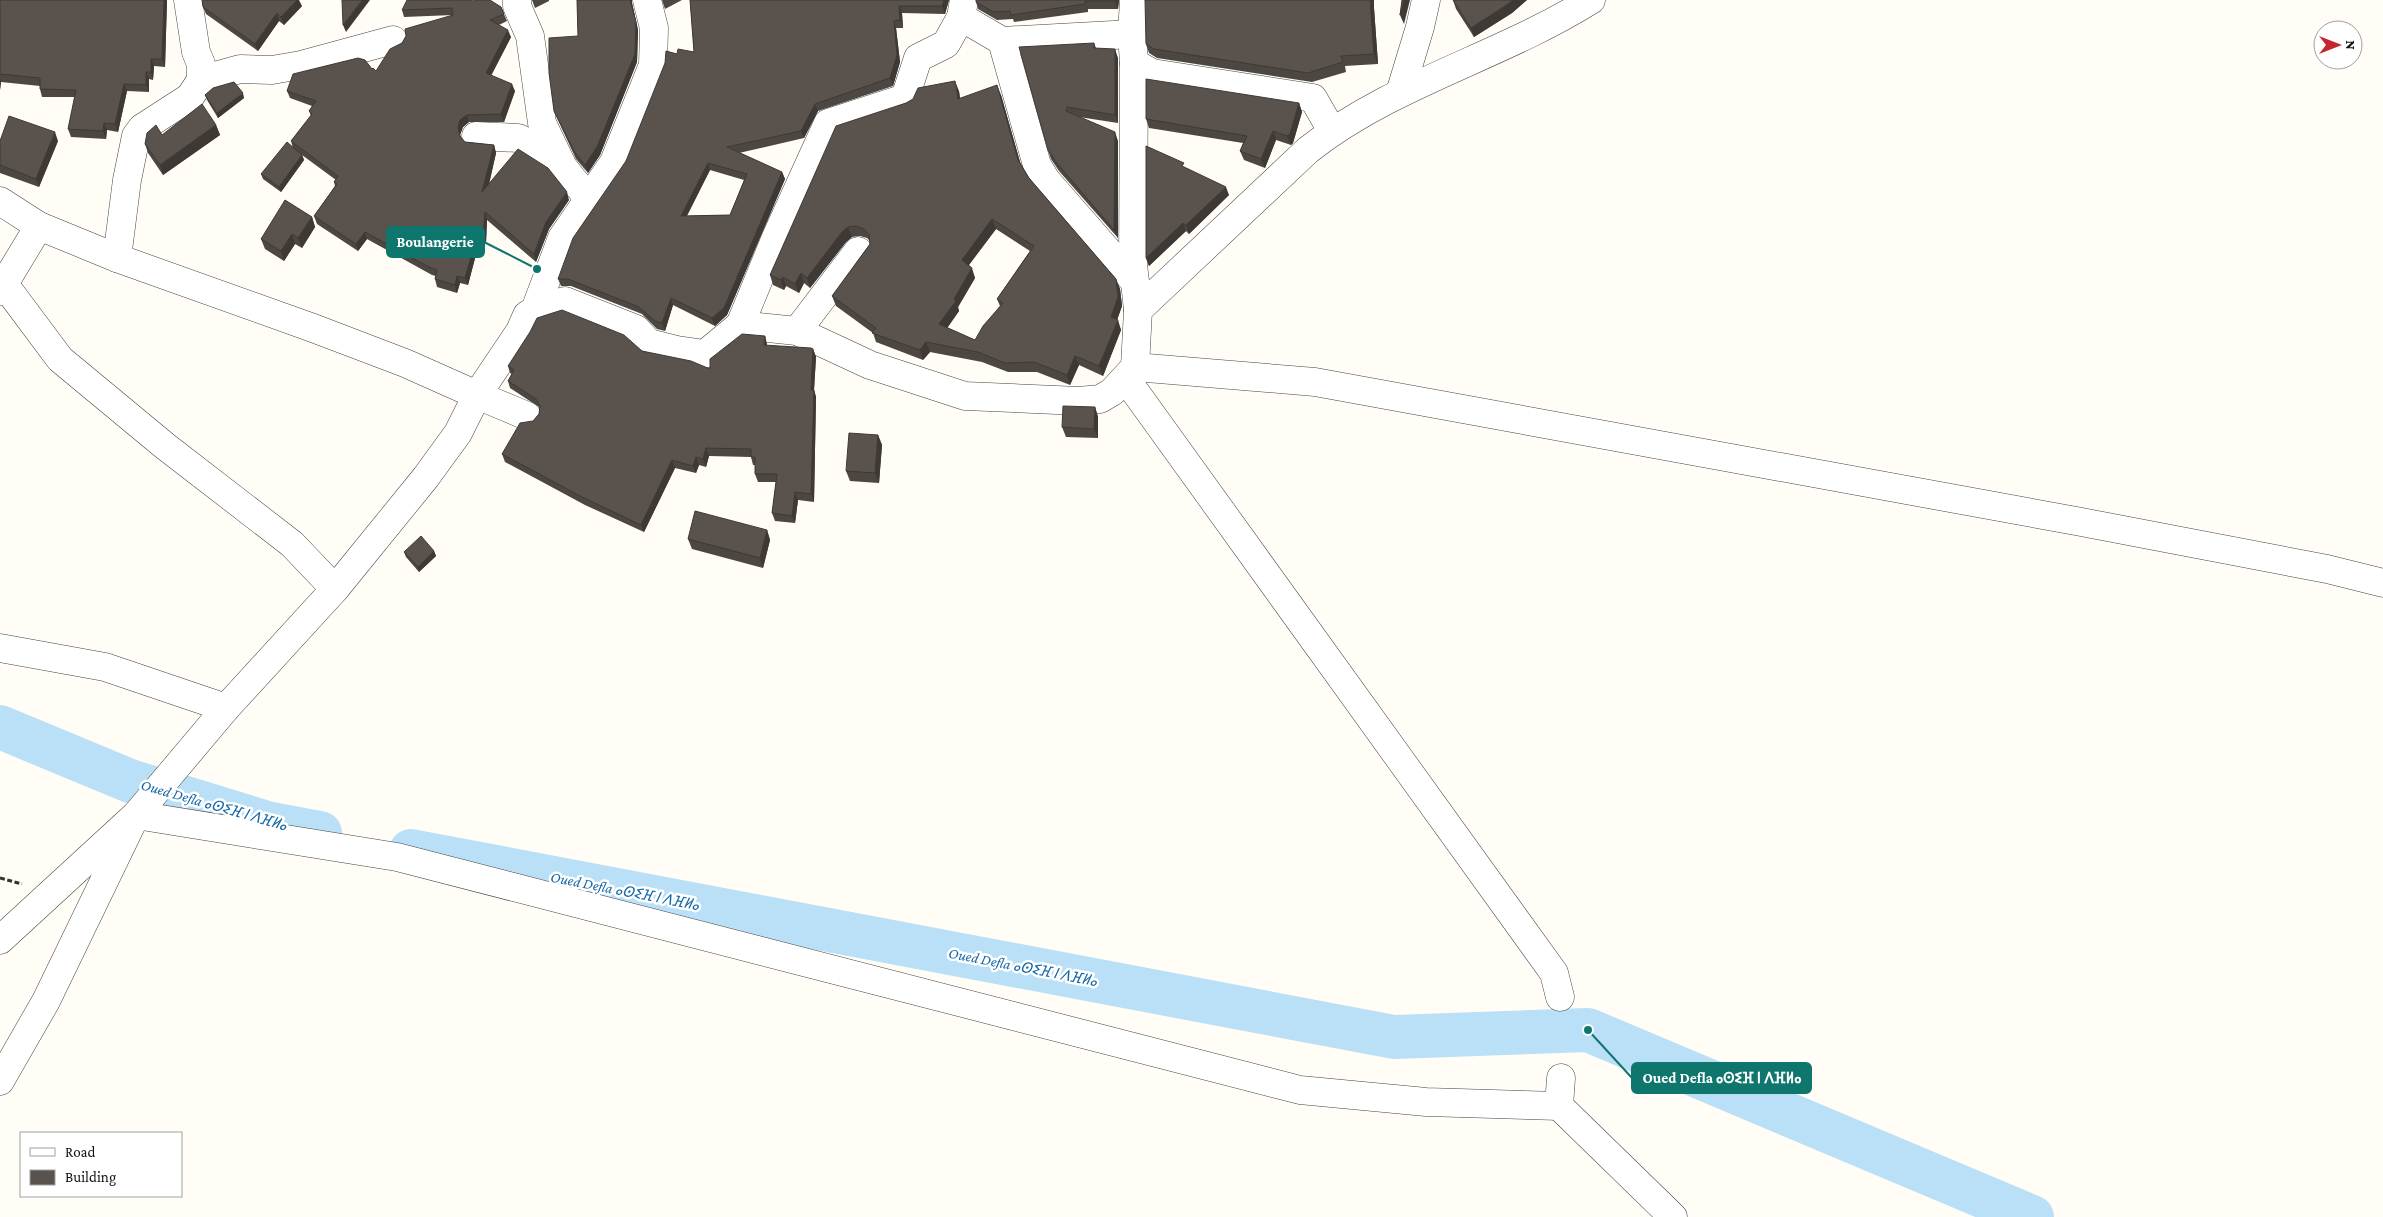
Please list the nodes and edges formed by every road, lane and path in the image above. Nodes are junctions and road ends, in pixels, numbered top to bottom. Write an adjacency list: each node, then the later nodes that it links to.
1 (188, 0): 12 (street)
2 (517, 0): 16 (street)
3 (647, 0): 17 (street)
4 (1134, 0): 8 (street)
5 (1426, 0): 13 (street)
6 (1591, 0): 13 (street)
7 (962, 8): 10 (street); 26 (street)
8 (1132, 34): 10 (street); 11 (street)
9 (393, 40): 12 (street)
10 (1002, 41): 22 (street)
11 (1134, 64): 14 (street); 22 (street)
12 (201, 80): 21 (street)
13 (1400, 93): 14 (street)
14 (1332, 131): 25 (street)
15 (476, 136): 16 (street)
16 (563, 167): 17 (street)
17 (588, 198): 24 (street)
18 (0, 200): 19 (street)
19 (39, 226): 21 (street); 23 (street)
20 (858, 251): 27 (street)
21 (117, 258): 29 (street)
22 (1135, 282): 25 (street)
23 (1, 286): 32 (street)
24 (535, 310): 26 (street); 29 (street)
25 (1138, 310): 28 (street)
26 (740, 325): 27 (street)
27 (797, 331): 28 (street)
28 (1130, 373): 31 (street); 39 (street)
29 (477, 395): 30 (street); 32 (street)
30 (527, 416)
31 (2383, 583)
32 (336, 589): 34 (street)
33 (0, 648): 34 (street)
34 (221, 715): 35 (street)
35 (137, 814): 36 (street); 37 (street); 42 (street)
36 (52, 892): 37 (street); 38 (street)
37 (89, 911): 41 (street)
38 (0, 940)
39 (1560, 997)
40 (1561, 1078): 42 (street)
41 (0, 1081)
42 (1559, 1106): 43 (street)
43 (1673, 1217)

